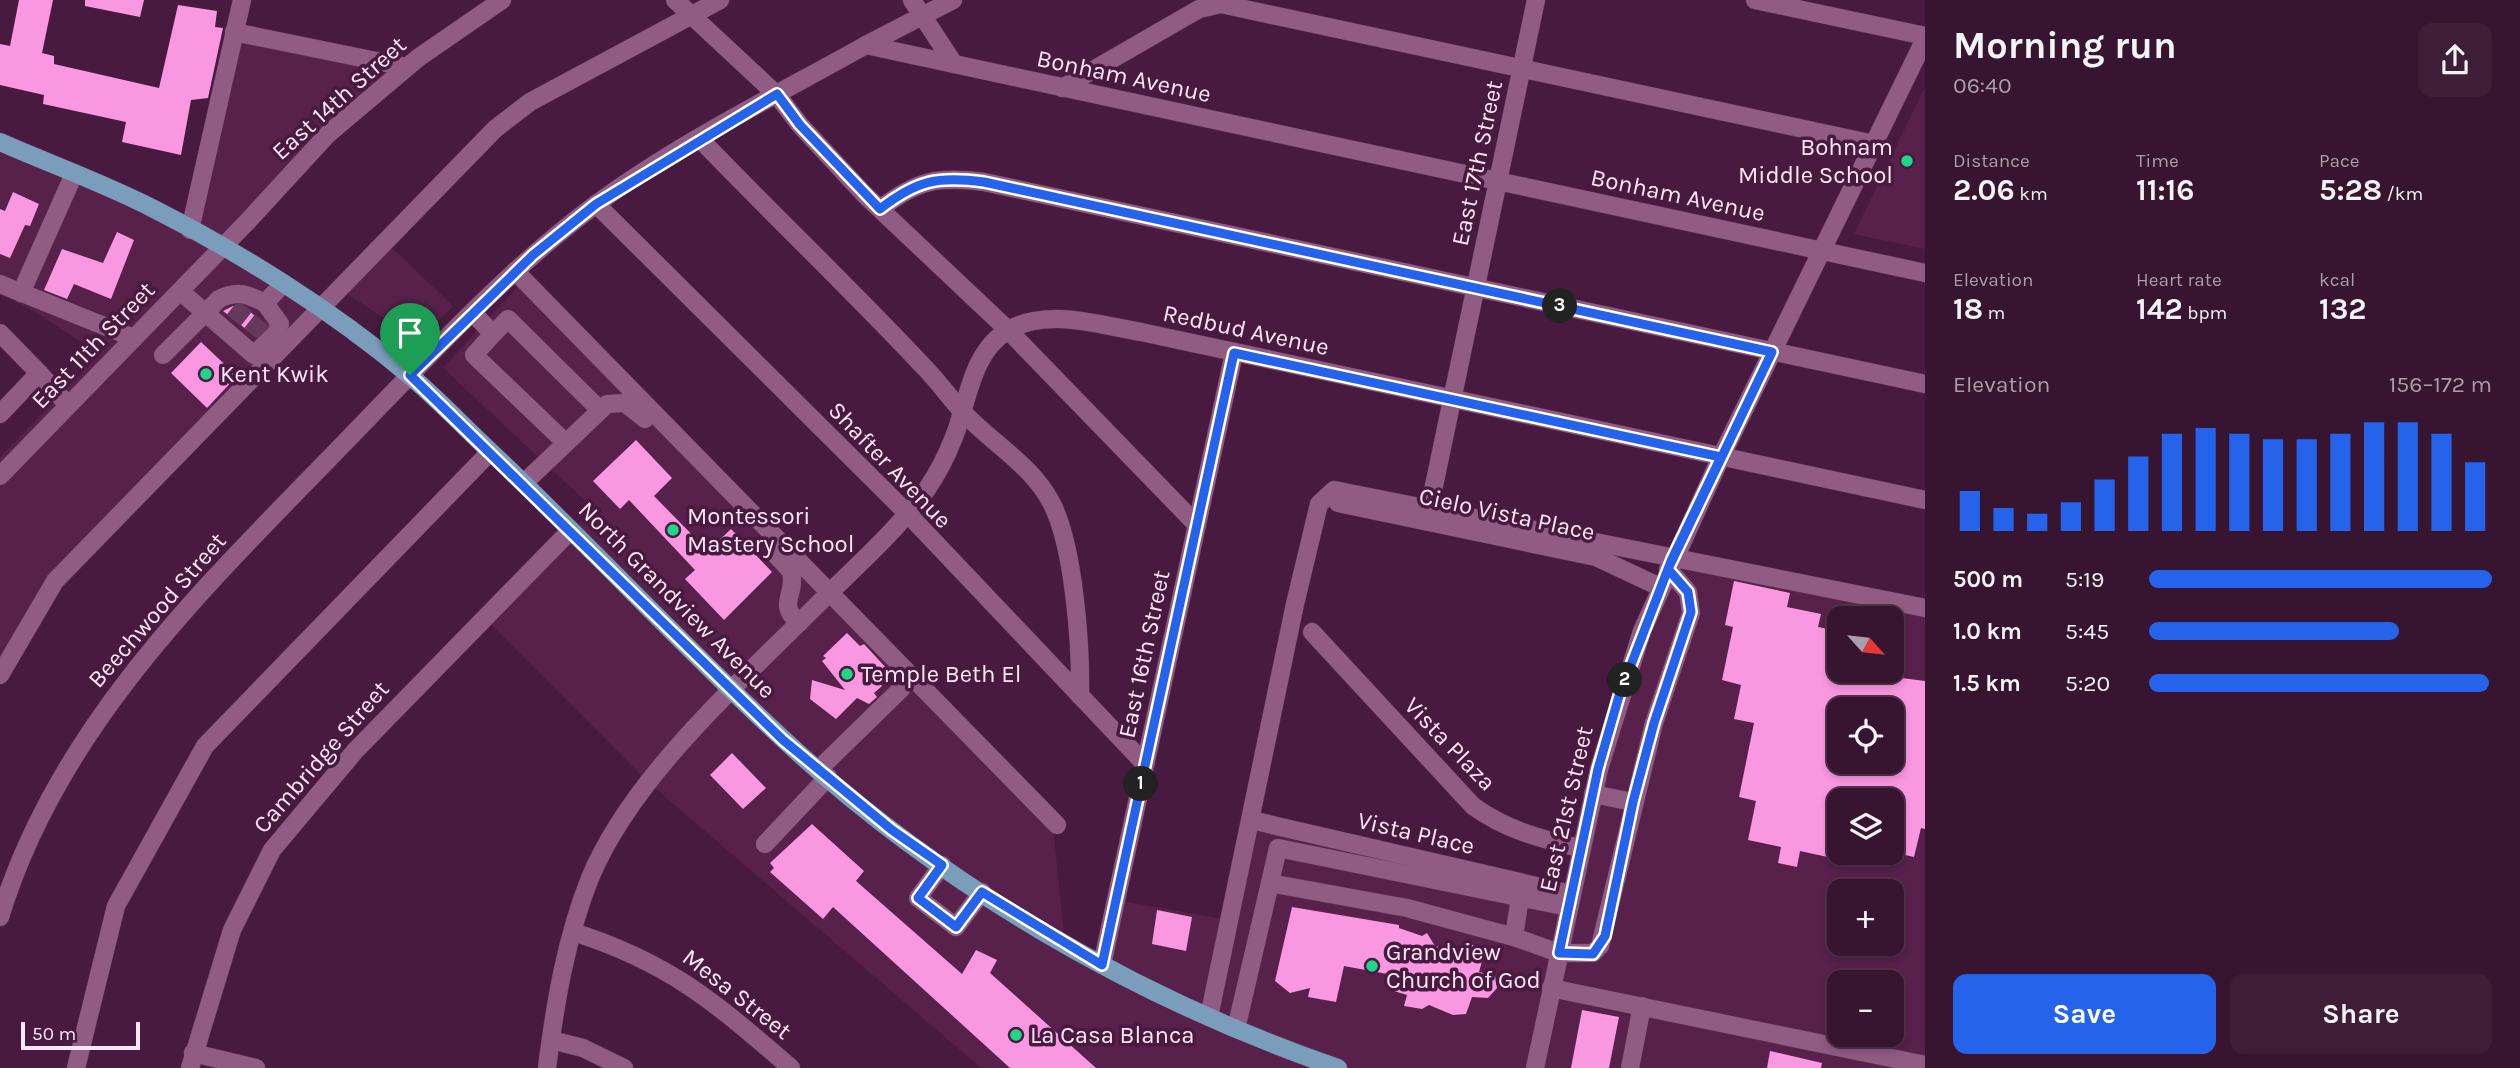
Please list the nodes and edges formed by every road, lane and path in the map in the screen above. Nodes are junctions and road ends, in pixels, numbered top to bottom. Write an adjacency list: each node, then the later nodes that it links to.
1 (242, 0): 11 (street)
2 (502, 0): 15 (street, East 14th Street)
3 (675, 0): 9 (street)
4 (720, 0): 9 (street)
5 (912, 0): 10 (street)
6 (953, 0): 10 (street)
7 (1536, 0): 16 (street, East 17th Street)
8 (1755, 0): 12 (street)
9 (690, 16): 18 (street); 36 (street)
10 (920, 16): 13 (street); 14 (street)
11 (234, 32): 15 (street); 26 (street)
12 (1925, 37): 21 (street, East 21st Street)
13 (866, 46): 14 (street, Bonham Avenue); 18 (street)
14 (954, 64): 17 (street, Bonham Avenue)
15 (406, 67): 27 (street, East 14th Street)
16 (1522, 69): 17 (street); 21 (street); 23 (street, East 17th Street)
17 (1062, 88): 23 (street, Bonham Avenue)
18 (777, 94): 19 (street); 25 (street)
19 (700, 139): 24 (street); 53 (street)
20 (0, 142): 22 (main road, North Grandview Avenue)
21 (1874, 144): 28 (street, East 21st Street)
22 (74, 174): 26 (main road, North Grandview Avenue); 35 (street)
23 (1498, 181): 28 (street, Bonham Avenue); 33 (street, East 17th Street)
24 (596, 204): 29 (street); 63 (street, Shafter Avenue)
25 (880, 209): 33 (street); 40 (street)
26 (190, 230): 27 (main road, North Grandview Avenue)
27 (222, 248): 32 (main road, North Grandview Avenue); 34 (street, East 11th Street)
28 (1821, 251): 30 (street, Bonham Avenue); 44 (street, East 21st Street)
29 (516, 271): 37 (street); 68 (street)
30 (1925, 273)
31 (0, 284): 35 (street)
32 (282, 285): 36 (main road, North Grandview Avenue); 39 (street)
33 (1476, 288): 44 (street); 50 (street, East 17th Street)
34 (180, 292): 38 (street); 43 (street, East 11th Street)
35 (21, 293): 43 (street)
36 (318, 308): 48 (main road, North Grandview Avenue); 72 (street)
37 (473, 313): 42 (street); 48 (street)
38 (205, 314): 39 (street); 39 (street); 46 (street)
39 (249, 319)
40 (1008, 330): 45 (street, Redbud Avenue); 53 (street, Redbud Avenue); 64 (street)
41 (0, 334): 47 (street)
42 (493, 334): 52 (street); 55 (street)
43 (134, 338): 51 (street, East 11th Street)
44 (1772, 352): 49 (street); 57 (street, East 21st Street)
45 (1234, 353): 50 (street, Redbud Avenue); 64 (street, East 16th Street)
46 (163, 355)
47 (39, 373): 51 (street); 54 (street)
48 (410, 375): 56 (main road, North Grandview Avenue); 91 (street, Beechwood Street)
49 (1925, 384)
50 (1452, 400): 57 (street, Redbud Avenue); 60 (street, East 17th Street)
51 (68, 405): 58 (street, East 11th Street)
52 (600, 410): 55 (street); 70 (street)
53 (962, 412): 63 (street, Redbud Avenue); 75 (street)
54 (0, 414)
55 (566, 443): 59 (street)
56 (490, 452): 59 (main road, North Grandview Avenue); 104 (street)
57 (1721, 457): 61 (street, Redbud Avenue); 66 (street, East 21st Street)
58 (2, 471)
59 (523, 483): 65 (main road, North Grandview Avenue)
60 (1431, 500)
61 (1925, 500)
62 (1338, 503): 67 (street, Cielo Vista Place)
63 (908, 514): 68 (street, Redbud Avenue); 75 (street, Shafter Avenue)
64 (1197, 525): 76 (street, East 16th Street)
65 (571, 530): 74 (main road, North Grandview Avenue); 101 (street, Cambridge Street)
66 (1670, 564): 67 (street, East 21st Street); 69 (street); 79 (street); 80 (street)
67 (1660, 587): 78 (street, East 21st Street)
68 (829, 593): 70 (street, Redbud Avenue); 81 (street)
69 (1925, 608)
70 (799, 623): 74 (street, Redbud Avenue)
71 (1312, 632): 83 (street, Vista Plaza)
72 (0, 675)
73 (902, 688): 77 (street)
74 (732, 690): 77 (main road, North Grandview Avenue); 92 (street, Redbud Avenue)
75 (1080, 695): 76 (street, Shafter Avenue)
76 (1145, 764): 95 (street, East 16th Street)
77 (823, 774): 82 (street); 84 (main road, North Grandview Avenue)
78 (1593, 794): 79 (street); 83 (street, East 21st Street)
79 (1633, 802): 94 (street)
80 (1251, 820): 89 (street, Vista Place); 98 (street)
81 (1057, 825)
82 (765, 844)
83 (1580, 848): 89 (street, East 21st Street)
84 (942, 865): 87 (main road, North Grandview Avenue); 87 (street)
85 (1415, 876): 86 (street); 88 (street); 90 (street)
86 (1270, 883): 90 (street); 99 (street)
87 (982, 892): 95 (main road, North Grandview Avenue)
88 (1520, 897): 89 (street); 93 (street)
89 (1569, 900): 94 (street, East 21st Street)
90 (1408, 908): 93 (street)
91 (0, 917)
92 (573, 932): 100 (street, Redbud Avenue); 108 (street, Mesa Street)
93 (1514, 937): 94 (street)
94 (1559, 953): 96 (street, East 21st Street)
95 (1102, 965): 98 (main road, North Grandview Avenue)
96 (1551, 988): 97 (street); 110 (street, East 21st Street)
97 (1642, 1006): 103 (street); 111 (street)
98 (1209, 1017): 99 (main road, North Grandview Avenue)
99 (1236, 1029): 102 (main road, North Grandview Avenue)
100 (551, 1040): 106 (street, Redbud Avenue); 107 (street)
101 (192, 1061): 105 (street)
102 (1306, 1063): 109 (main road, North Grandview Avenue)
103 (1925, 1065)
104 (76, 1068)
105 (256, 1068)
106 (547, 1068)
107 (624, 1068)
108 (791, 1068)
109 (1338, 1068)
110 (1535, 1068)
111 (1630, 1068)

